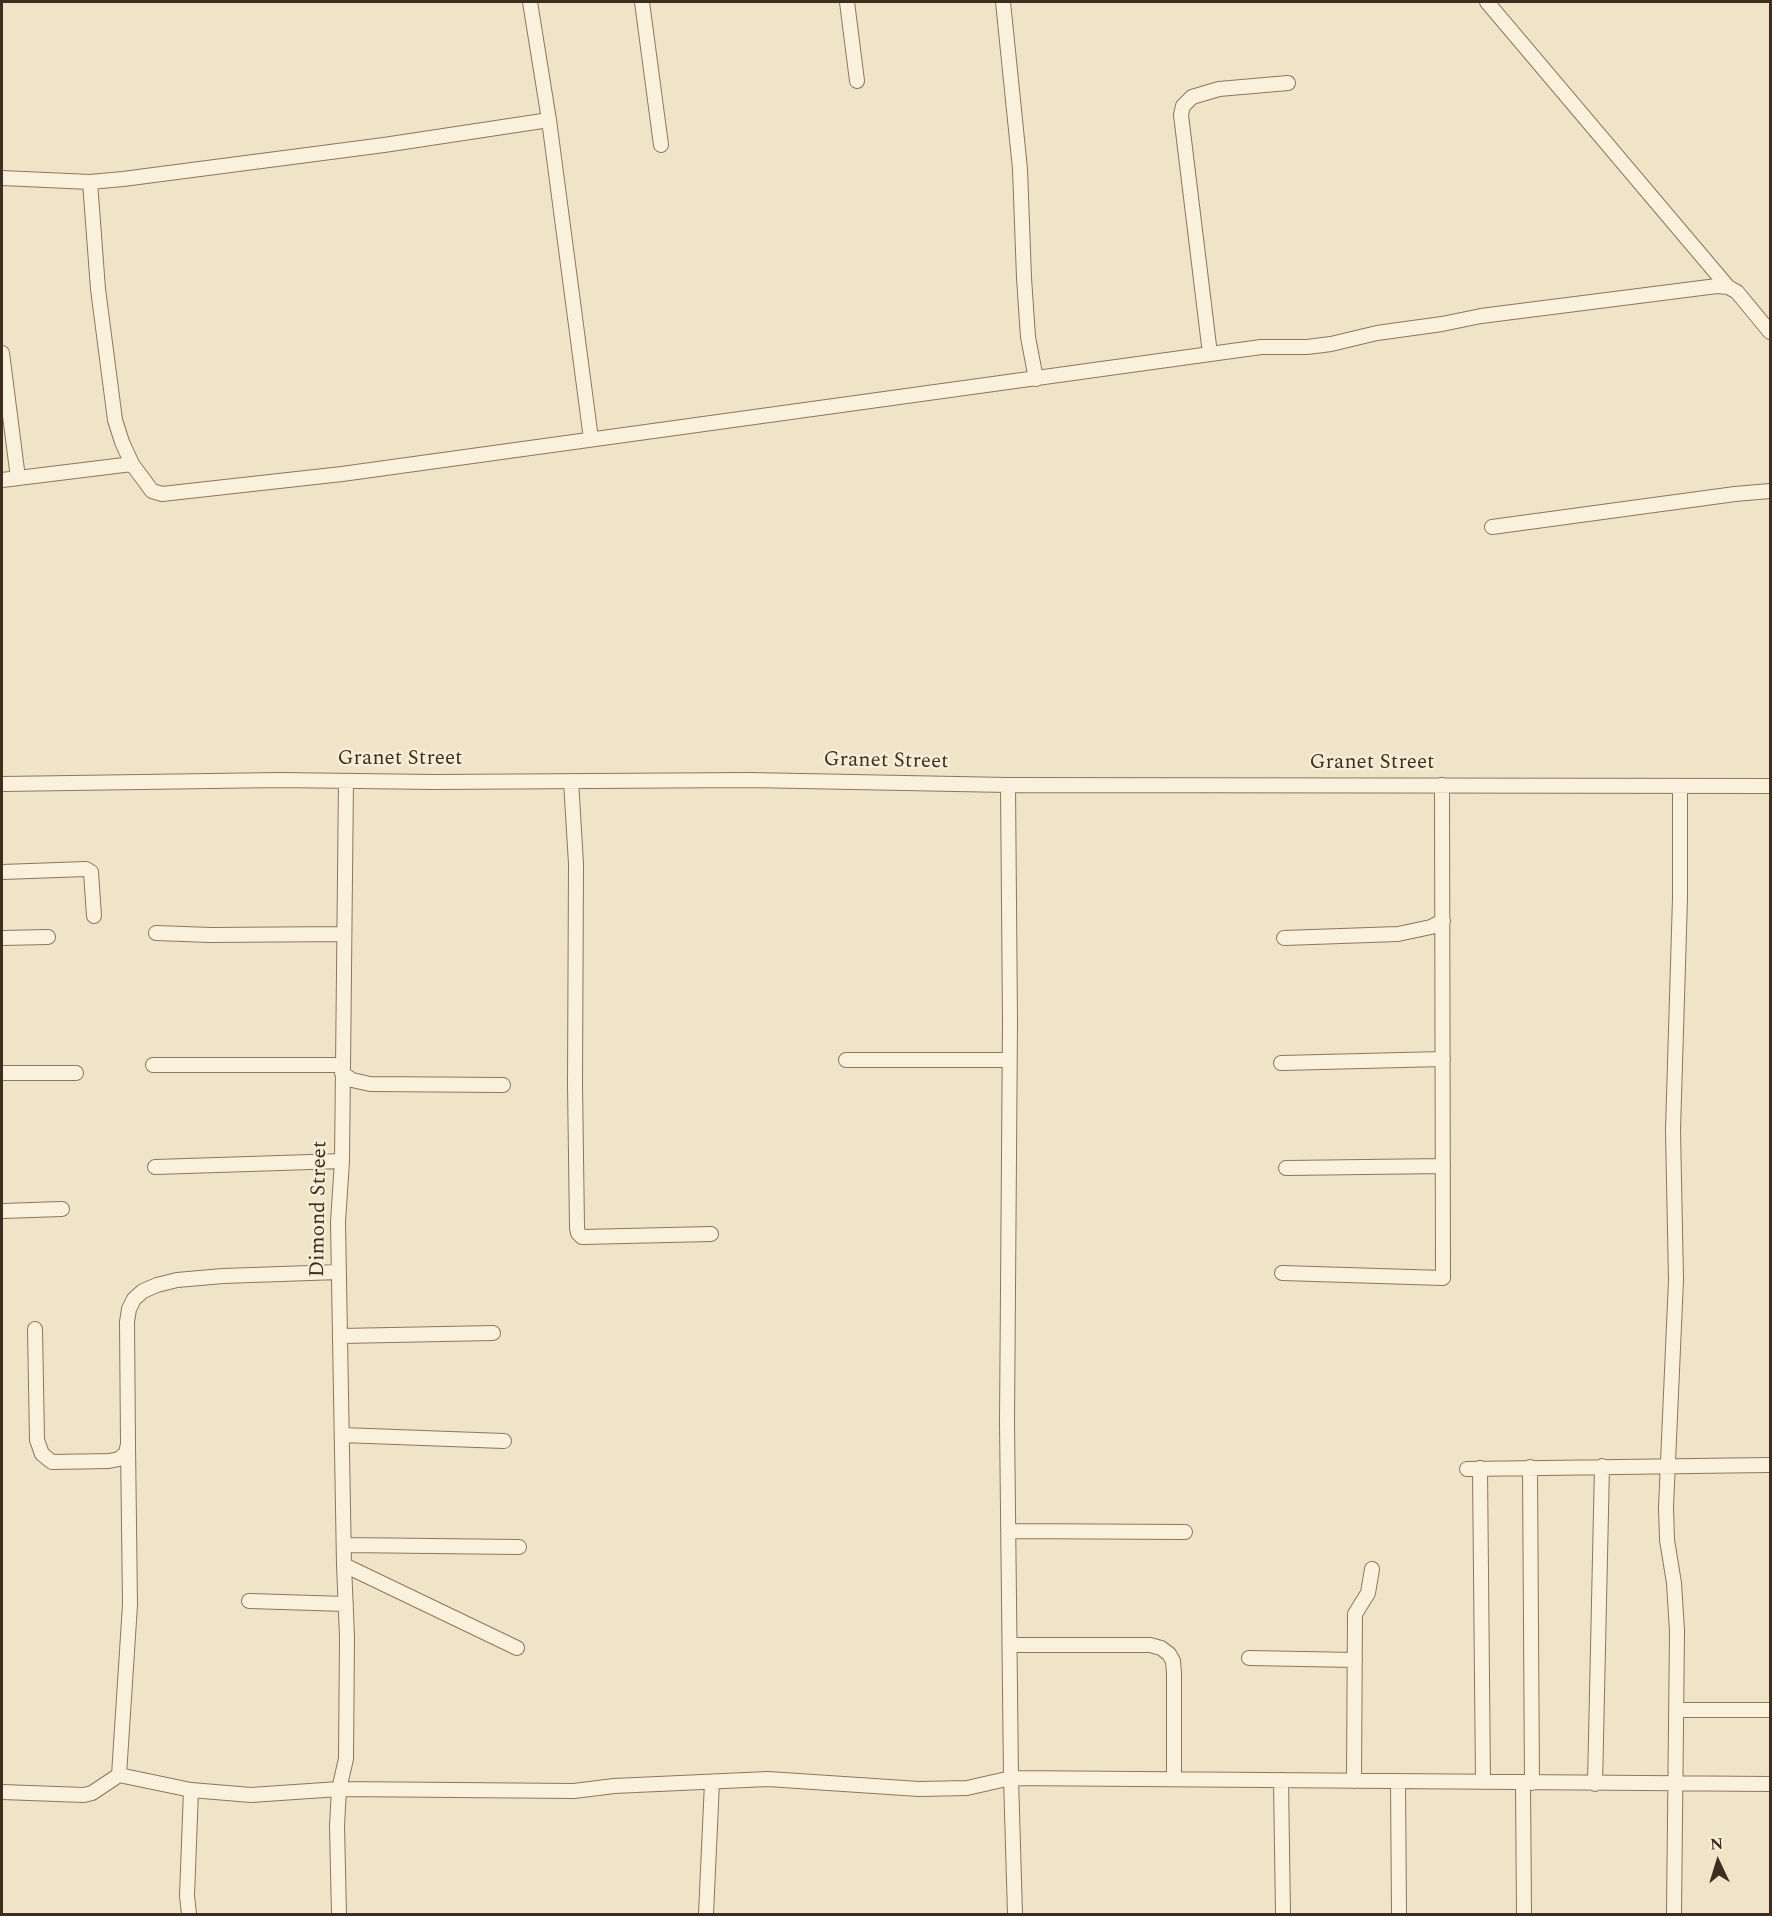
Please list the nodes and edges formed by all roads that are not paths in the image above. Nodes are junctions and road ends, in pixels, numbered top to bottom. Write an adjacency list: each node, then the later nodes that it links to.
1 (530, 2): 8 (street)
2 (642, 2): 9 (street)
3 (847, 2): 6 (street)
4 (1003, 2): 16 (street)
5 (1487, 2): 12 (street)
6 (856, 81)
7 (1288, 83): 15 (street)
8 (549, 120): 11 (street); 17 (street)
9 (661, 145)
10 (2, 178): 11 (street)
11 (90, 182): 18 (street)
12 (1728, 287): 13 (street); 15 (street)
13 (1770, 332)
14 (2, 353): 19 (street)
15 (1210, 354): 16 (street)
16 (1036, 379): 17 (street)
17 (591, 439): 18 (street)
18 (132, 464): 19 (street)
19 (18, 478): 20 (street)
20 (2, 480)
21 (1770, 491): 22 (street)
22 (1492, 527)
23 (346, 781): 24 (street, Granet Street); 25 (street, Granet Street); 34 (street, Dimond Street)
24 (571, 781): 26 (street, Granet Street); 53 (street)
25 (2, 784)
26 (1008, 785): 27 (street, Granet Street); 40 (street)
27 (1442, 785): 28 (street, Granet Street); 32 (street)
28 (1680, 786): 29 (street, Granet Street); 62 (street)
29 (1770, 786)
30 (2, 872): 31 (street)
31 (94, 916)
32 (1443, 921): 37 (street); 38 (street)
33 (156, 933): 34 (street)
34 (344, 934): 43 (street, Dimond Street)
35 (48, 937): 36 (street)
36 (2, 938)
37 (1284, 938)
38 (1443, 1059): 41 (street); 48 (street)
39 (846, 1060): 40 (street)
40 (1009, 1060): 66 (street)
41 (1281, 1063)
42 (153, 1065): 43 (street)
43 (343, 1069): 46 (street); 47 (street, Dimond Street)
44 (2, 1073): 45 (street)
45 (76, 1073)
46 (503, 1085)
47 (342, 1161): 49 (street); 54 (street, Dimond Street)
48 (1443, 1166): 50 (street); 55 (street)
49 (155, 1167)
50 (1286, 1168)
51 (62, 1209): 52 (street)
52 (2, 1211)
53 (711, 1234)
54 (339, 1272): 58 (street, Dimond Street); 61 (street)
55 (1282, 1274)
56 (35, 1329): 61 (street)
57 (493, 1333): 58 (street)
58 (341, 1336): 59 (street, Dimond Street)
59 (342, 1435): 60 (street); 68 (street, Dimond Street)
60 (504, 1441)
61 (128, 1444): 80 (street)
62 (1668, 1465): 63 (street); 64 (street); 78 (street)
63 (1770, 1465)
64 (1602, 1466): 65 (street); 89 (street)
65 (1530, 1467): 87 (street); 88 (street)
66 (1008, 1531): 67 (street); 74 (street)
67 (1185, 1532)
68 (344, 1545): 69 (street); 70 (street, Dimond Street)
69 (519, 1547)
70 (344, 1565): 73 (street, Dimond Street); 75 (street)
71 (1372, 1569): 77 (street)
72 (249, 1601): 73 (street)
73 (346, 1604): 92 (street, Dimond Street)
74 (1010, 1645): 81 (street); 82 (street)
75 (517, 1648)
76 (1249, 1658): 77 (street)
77 (1355, 1660): 84 (street)
78 (1676, 1710): 79 (street); 90 (street)
79 (1770, 1710)
80 (119, 1775): 93 (street); 94 (street)
81 (1011, 1778): 82 (street); 85 (street); 98 (street)
82 (1174, 1779): 83 (street)
83 (1281, 1780): 84 (street); 99 (street)
84 (1354, 1781): 86 (street)
85 (712, 1782): 92 (street); 97 (street)
86 (1398, 1782): 87 (street); 100 (street)
87 (1483, 1782): 88 (street)
88 (1527, 1783): 89 (street); 101 (street)
89 (1595, 1784): 90 (street)
90 (1675, 1784): 91 (street); 102 (street)
91 (1770, 1784)
92 (339, 1789): 93 (street); 96 (street)
93 (191, 1790): 95 (street)
94 (2, 1792)
95 (189, 1914)
96 (339, 1914)
97 (706, 1914)
98 (1015, 1914)
99 (1283, 1914)
100 (1399, 1914)
101 (1524, 1914)
102 (1674, 1914)

